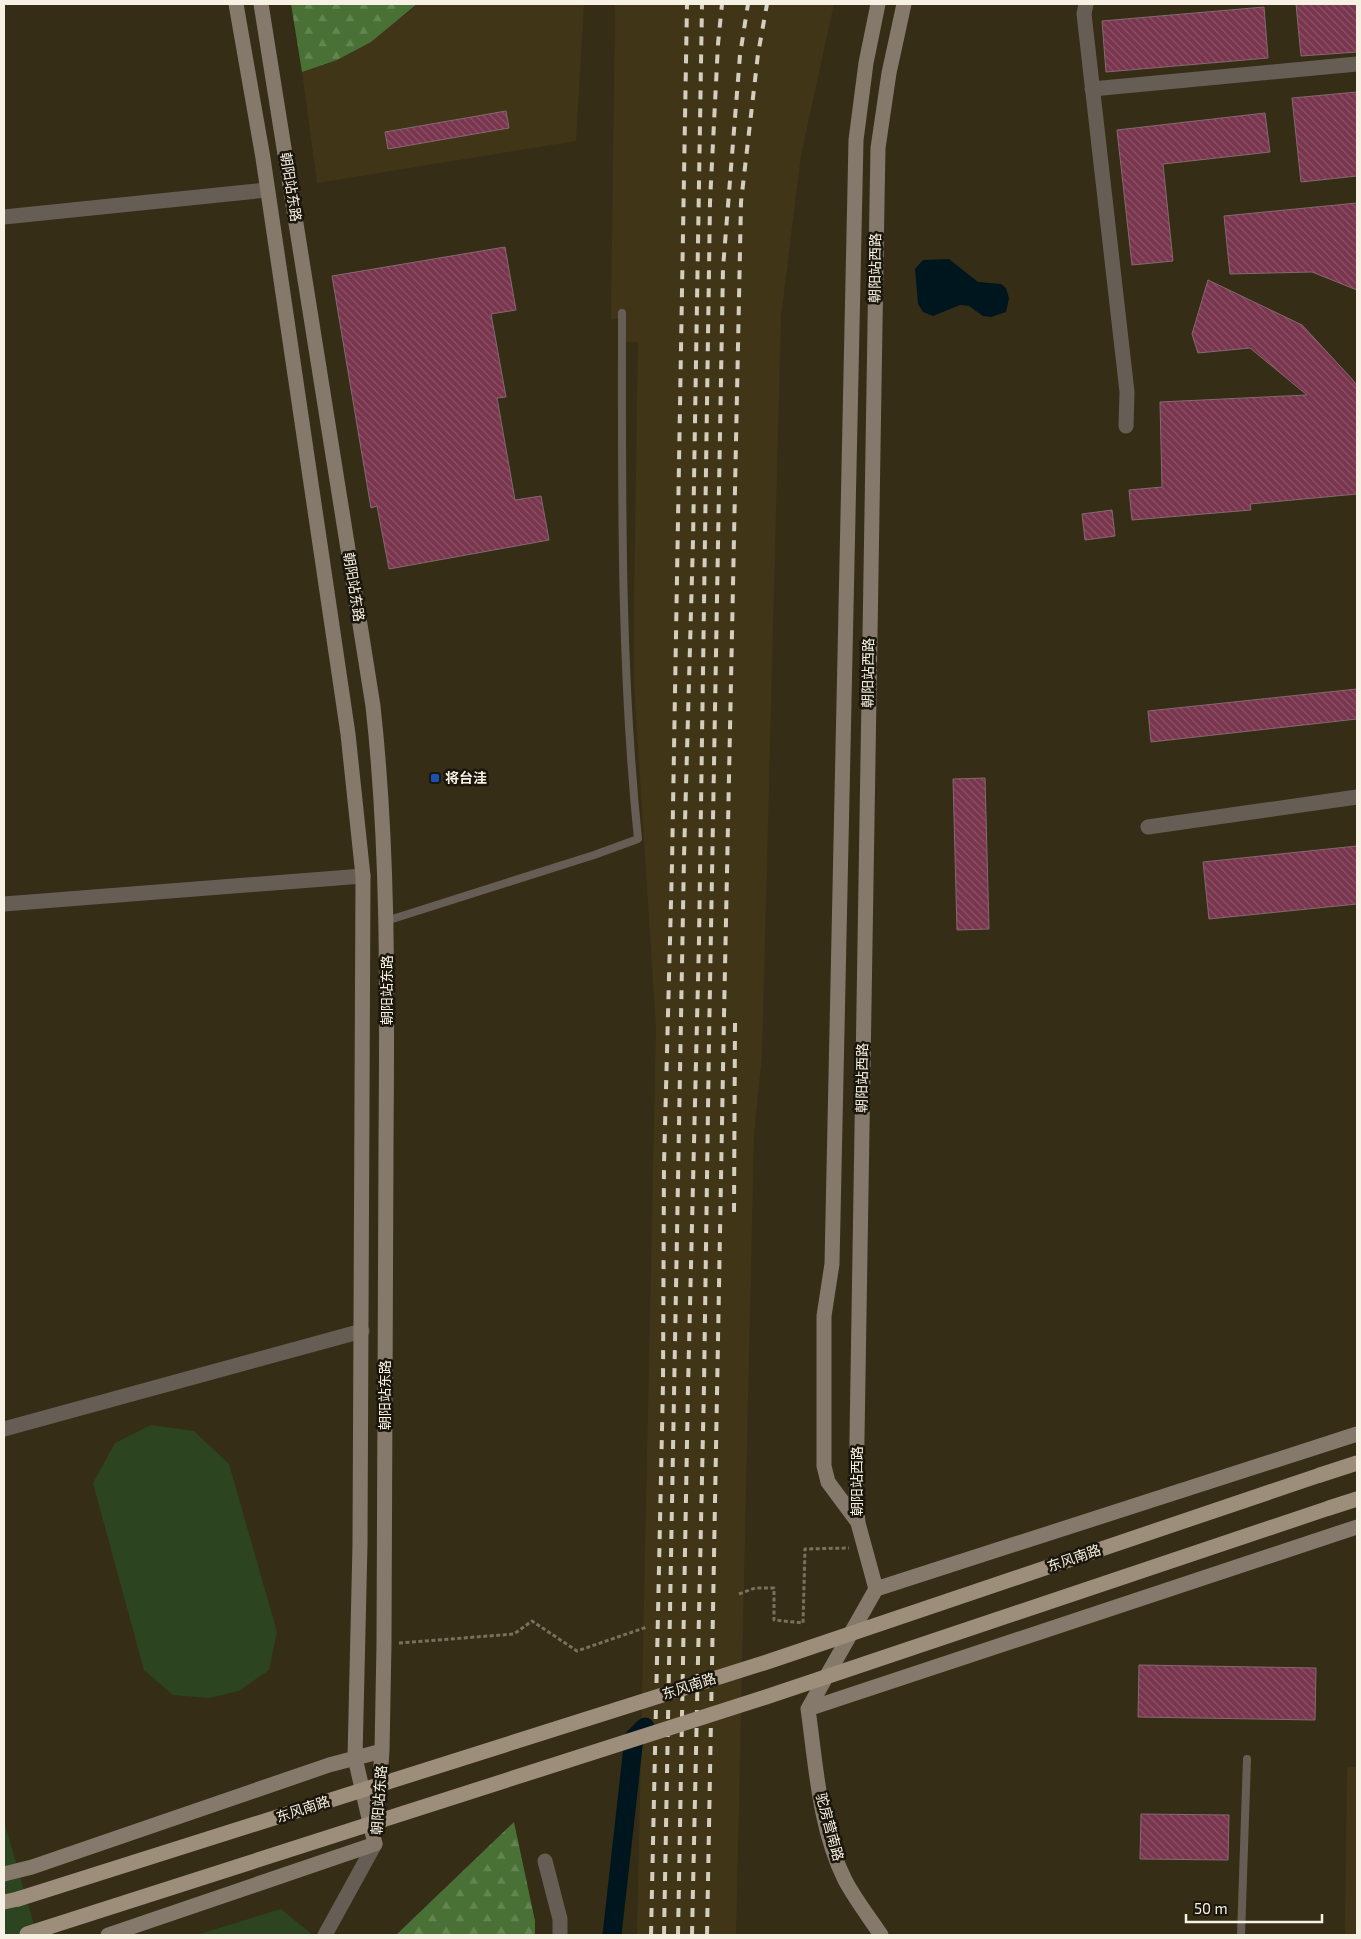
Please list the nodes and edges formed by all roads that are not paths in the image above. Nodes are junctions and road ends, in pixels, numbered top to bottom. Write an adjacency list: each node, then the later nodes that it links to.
1 (236, 4): 8 (main road, 朝阳站东路)
2 (261, 4): 16 (main road, 朝阳站东路)
3 (878, 4): 22 (main road, 朝阳站西路)
4 (904, 4): 22 (main road, 朝阳站西路)
5 (1086, 4): 7 (street)
6 (1357, 64): 7 (street)
7 (1092, 89): 11 (street)
8 (267, 190): 9 (street); 14 (main road, 朝阳站东路)
9 (4, 217)
10 (622, 313): 16 (lane)
11 (1126, 426)
12 (1357, 797): 13 (street)
13 (1148, 827)
14 (363, 876): 15 (street); 17 (main road, 朝阳站东路)
15 (4, 904)
16 (386, 920): 26 (main road, 朝阳站东路)
17 (362, 1331): 18 (street); 27 (main road, 朝阳站东路)
18 (4, 1429)
19 (1357, 1434): 24 (main road)
20 (1357, 1463): 32 (main road, 东风南路, bridge)
21 (1357, 1499): 33 (main road, bridge)
22 (858, 1522): 24 (main road)
23 (1357, 1527): 25 (main road)
24 (876, 1589): 25 (main road)
25 (808, 1709): 37 (main road, 驼房营南路)
26 (382, 1751): 27 (main road); 29 (main road, 朝阳站东路)
27 (355, 1758): 29 (main road, 朝阳站东路); 31 (main road)
28 (1246, 1759): 38 (lane)
29 (375, 1844): 34 (main road); 35 (street)
30 (545, 1861): 36 (street)
31 (4, 1874)
32 (11, 1901)
33 (24, 1934)
34 (108, 1935)
35 (325, 1935)
36 (560, 1935)
37 (880, 1935)
38 (1242, 1935)

